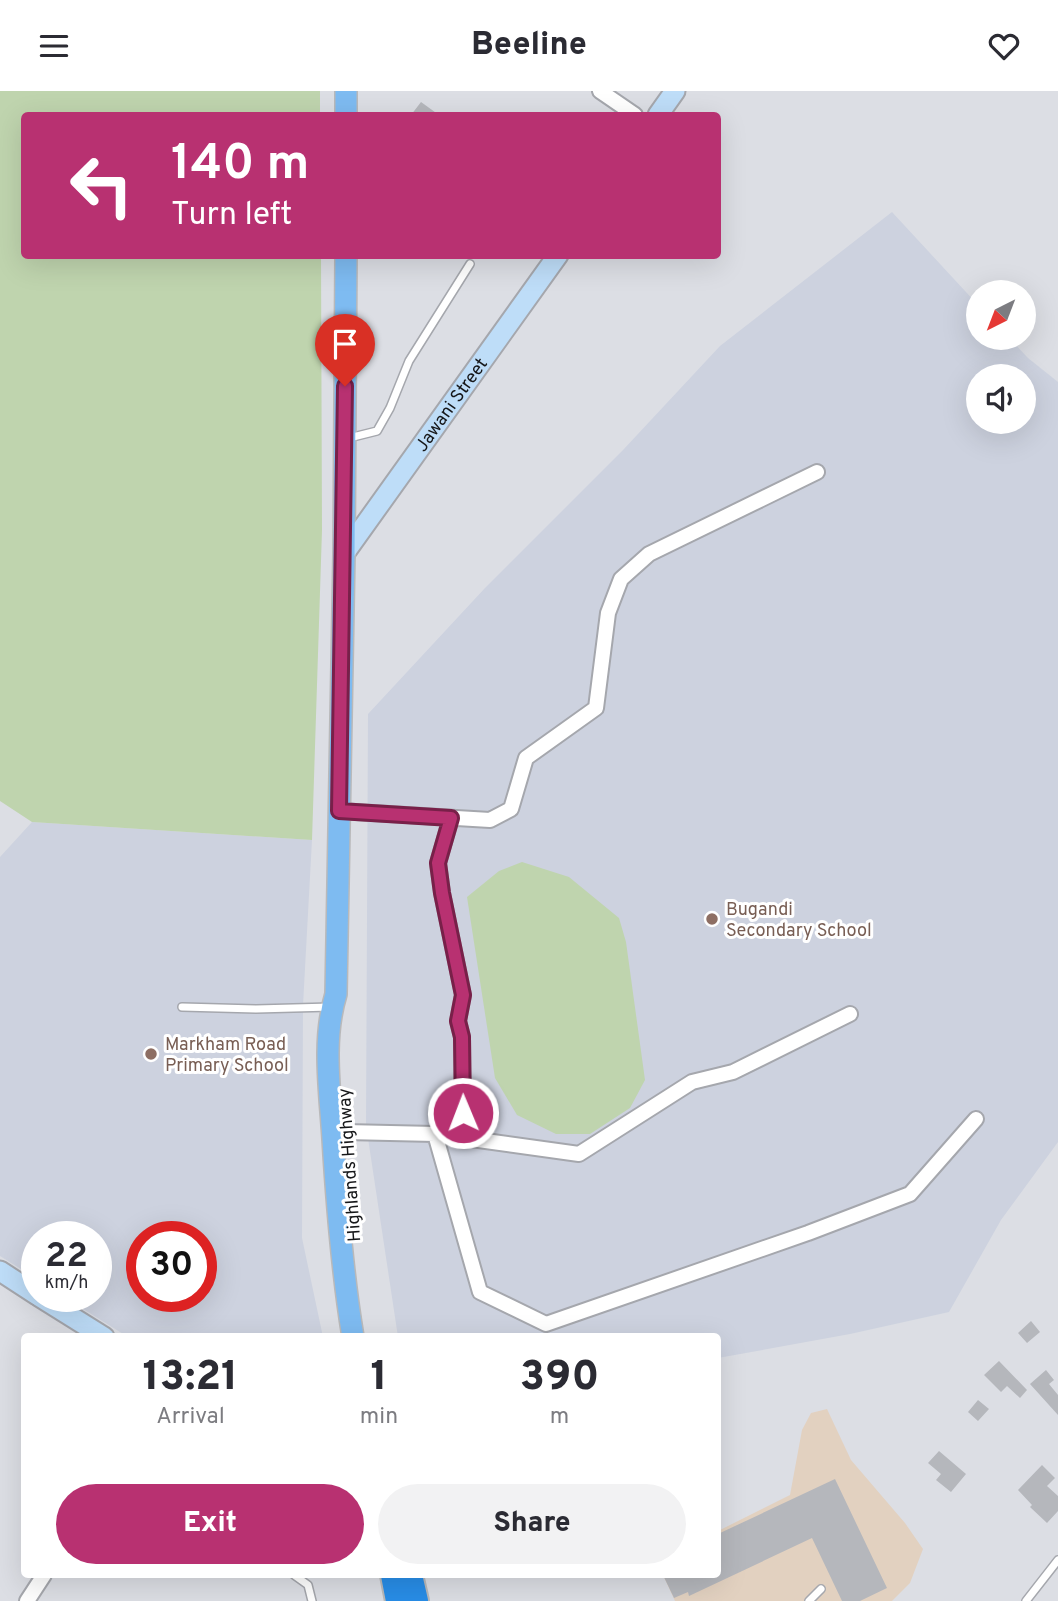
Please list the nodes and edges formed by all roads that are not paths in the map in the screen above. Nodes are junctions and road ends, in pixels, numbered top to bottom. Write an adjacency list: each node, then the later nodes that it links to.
1 (346, 91): 4 (main road)
2 (600, 91): 5 (street)
3 (675, 91): 6 (street)
4 (346, 112)
5 (631, 112)
6 (660, 112)
7 (345, 259): 10 (main road, Highlands Highway)
8 (555, 259): 12 (street, Jawani Street)
9 (470, 264): 10 (lane)
10 (345, 439): 12 (main road, Highlands Highway)
11 (817, 472): 14 (street)
12 (344, 554): 13 (main road, Highlands Highway)
13 (339, 811): 14 (street); 15 (main road, Highlands Highway)
14 (451, 818): 21 (street)
15 (334, 1000): 16 (lane); 19 (main road, Highlands Highway); 26 (main road, Highlands Highway)
16 (182, 1007)
17 (850, 1014): 21 (street)
18 (976, 1119): 20 (street)
19 (345, 1132): 20 (street); 27 (main road, Highlands Highway)
20 (435, 1134): 21 (street)
21 (463, 1138)
22 (0, 1271): 23 (street)
23 (21, 1285)
24 (64, 1312): 25 (street)
25 (98, 1333)
26 (352, 1333)
27 (366, 1333)
28 (1058, 1560): 39 (lane)
29 (42, 1578): 34 (street)
30 (298, 1578): 35 (lane)
31 (407, 1578): 36 (highway)
32 (409, 1578): 37 (highway)
33 (821, 1589): 38 (lane)
34 (27, 1601)
35 (312, 1601)
36 (398, 1601)
37 (416, 1601)
38 (809, 1601)
39 (1026, 1601)

